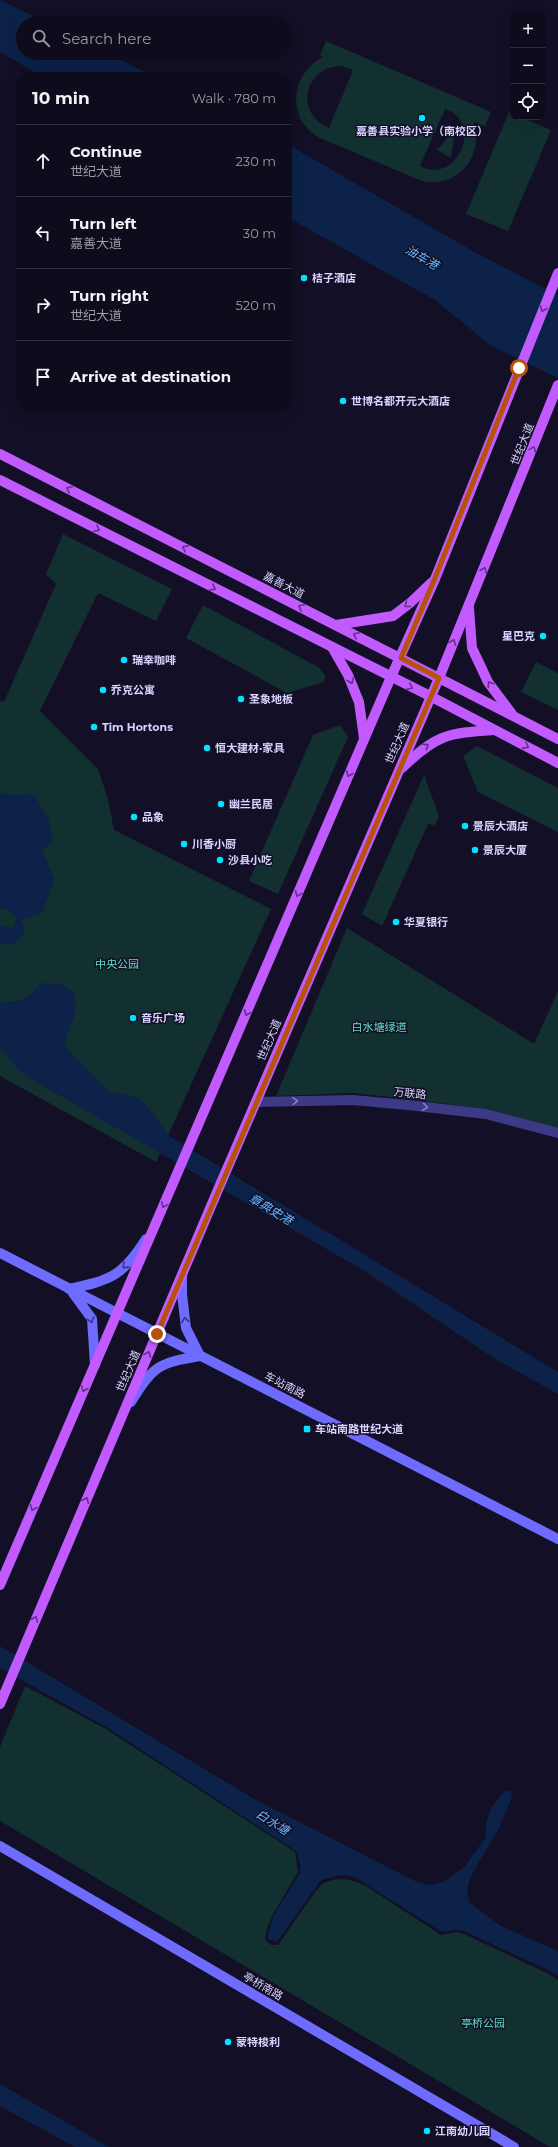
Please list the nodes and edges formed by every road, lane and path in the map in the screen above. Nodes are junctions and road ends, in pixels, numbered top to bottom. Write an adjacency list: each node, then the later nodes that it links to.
1 (558, 272): 5 (main road, one-way to 5)
2 (557, 388): 6 (main road, 世纪大道, one-way to 2)
3 (0, 454): 7 (main road, 嘉善大道, one-way to 3)
4 (0, 480): 8 (main road, one-way to 8)
5 (435, 578): 7 (main road, one-way to 7); 9 (main road)
6 (468, 606): 11 (main road, 世纪大道, one-way to 6); 13 (main road, one-way to 6)
7 (336, 625): 9 (main road, 嘉善大道, one-way to 7)
8 (332, 647): 10 (main road); 15 (main road, one-way to 15)
9 (401, 658): 10 (main road); 11 (main road, 嘉善大道)
10 (391, 677): 12 (main road, one-way to 12); 15 (main road)
11 (439, 678): 12 (main road, 世纪大道); 13 (main road, 嘉善大道)
12 (430, 696): 14 (main road); 18 (main road, 世纪大道)
13 (513, 716): 16 (main road, 嘉善大道)
14 (494, 730): 17 (main road, one-way to 17); 18 (main road, one-way to 14)
15 (364, 738): 21 (main road, one-way to 21)
16 (558, 739)
17 (558, 763)
18 (398, 772): 19 (main road, 世纪大道)
19 (256, 1102): 20 (street, 万联路, one-way to 20); 23 (main road, 世纪大道)
20 (558, 1133)
21 (156, 1223): 24 (street, one-way to 24); 25 (main road)
22 (0, 1253): 24 (street, 车站南路)
23 (182, 1273): 26 (main road, 世纪大道); 27 (street, one-way to 23)
24 (69, 1289): 25 (street, 车站南路); 28 (street, one-way to 28)
25 (117, 1313): 26 (street, 车站南路); 28 (main road)
26 (157, 1334): 27 (street, 车站南路); 29 (main road, 世纪大道, one-way to 26)
27 (200, 1356): 29 (street); 30 (street, 车站南路)
28 (94, 1365): 31 (main road, one-way to 31)
29 (119, 1422): 32 (main road, 世纪大道, one-way to 29)
30 (558, 1539)
31 (0, 1585)
32 (0, 1704)
33 (0, 1846): 34 (street, 亭桥南路)
34 (514, 2147)

